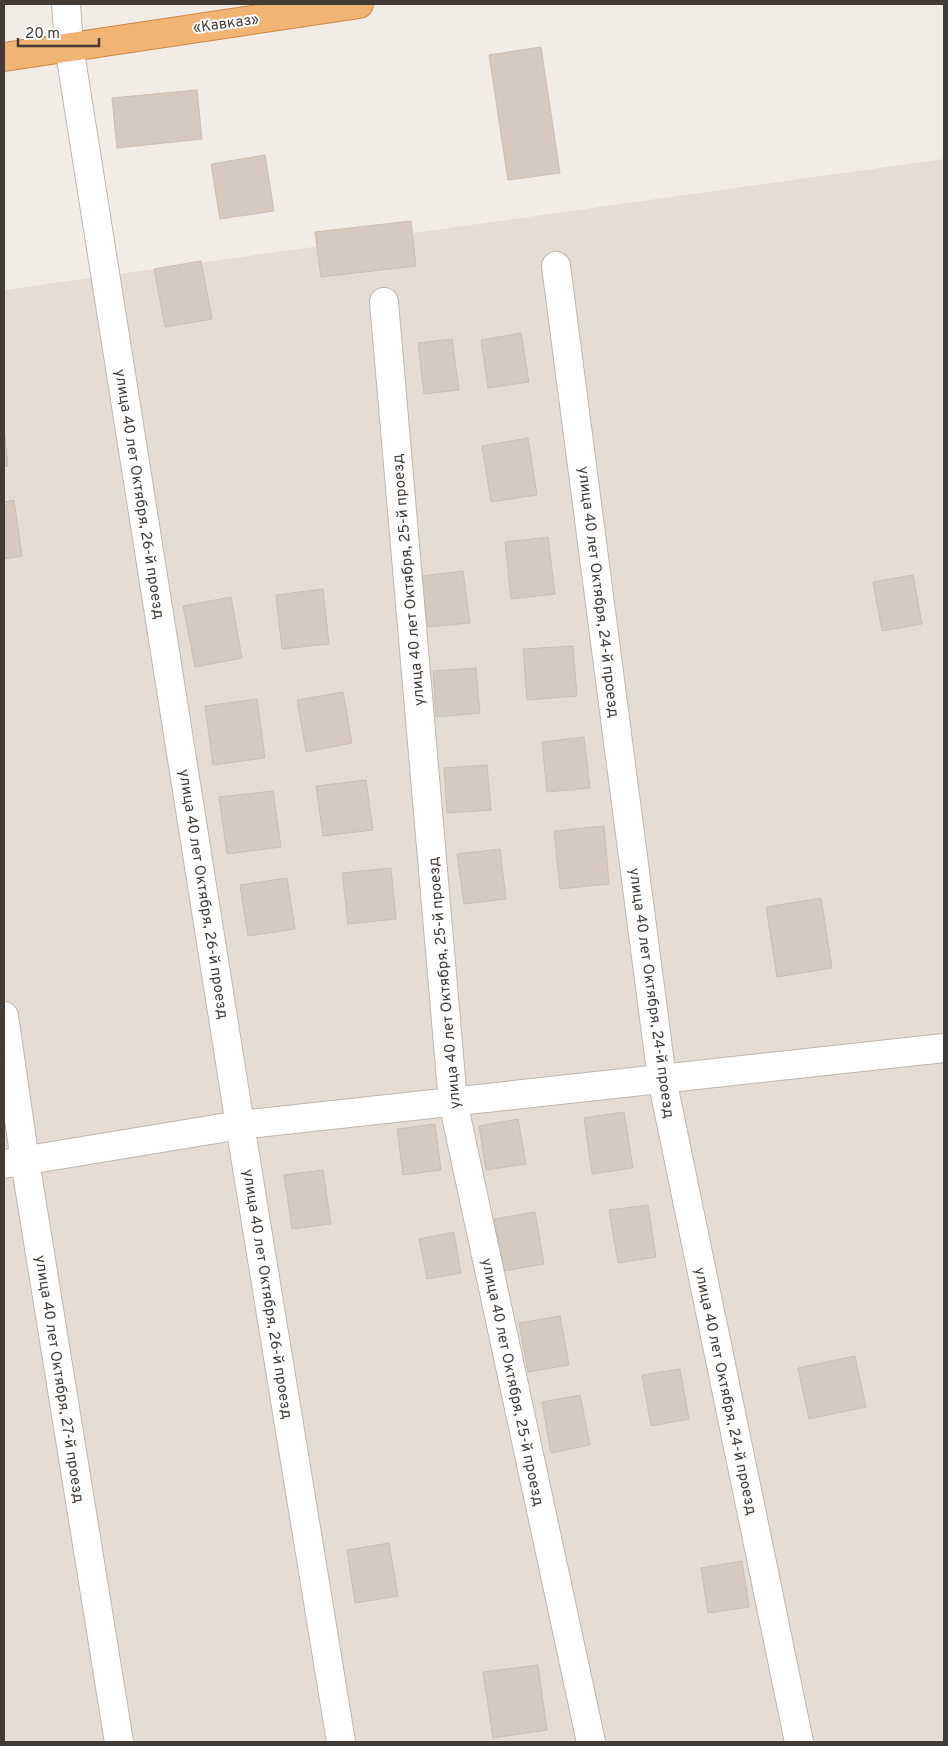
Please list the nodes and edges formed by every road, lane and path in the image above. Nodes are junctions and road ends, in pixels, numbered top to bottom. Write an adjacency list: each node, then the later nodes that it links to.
1 (66, 4): 3 (street, улица 40 лет Октября, 26-й проезд)
2 (359, 4): 3 (highway, «Кавказ»)
3 (70, 46): 4 (highway, «Кавказ»); 11 (street, улица 40 лет Октября, 26-й проезд)
4 (4, 57)
5 (556, 266): 9 (street, улица 40 лет Октября, 24-й проезд)
6 (384, 302): 10 (street, улица 40 лет Октября, 25-й проезд)
7 (4, 1016): 12 (street, улица 40 лет Октября, 27-й проезд)
8 (944, 1048): 9 (street)
9 (662, 1079): 10 (street); 16 (street, улица 40 лет Октября, 24-й проезд)
10 (453, 1102): 11 (street); 15 (street, улица 40 лет Октября, 25-й проезд)
11 (240, 1125): 12 (street); 14 (street, улица 40 лет Октября, 26-й проезд)
12 (14, 1162): 13 (street, улица 40 лет Октября, 27-й проезд)
13 (119, 1742)
14 (341, 1742)
15 (590, 1742)
16 (799, 1742)

